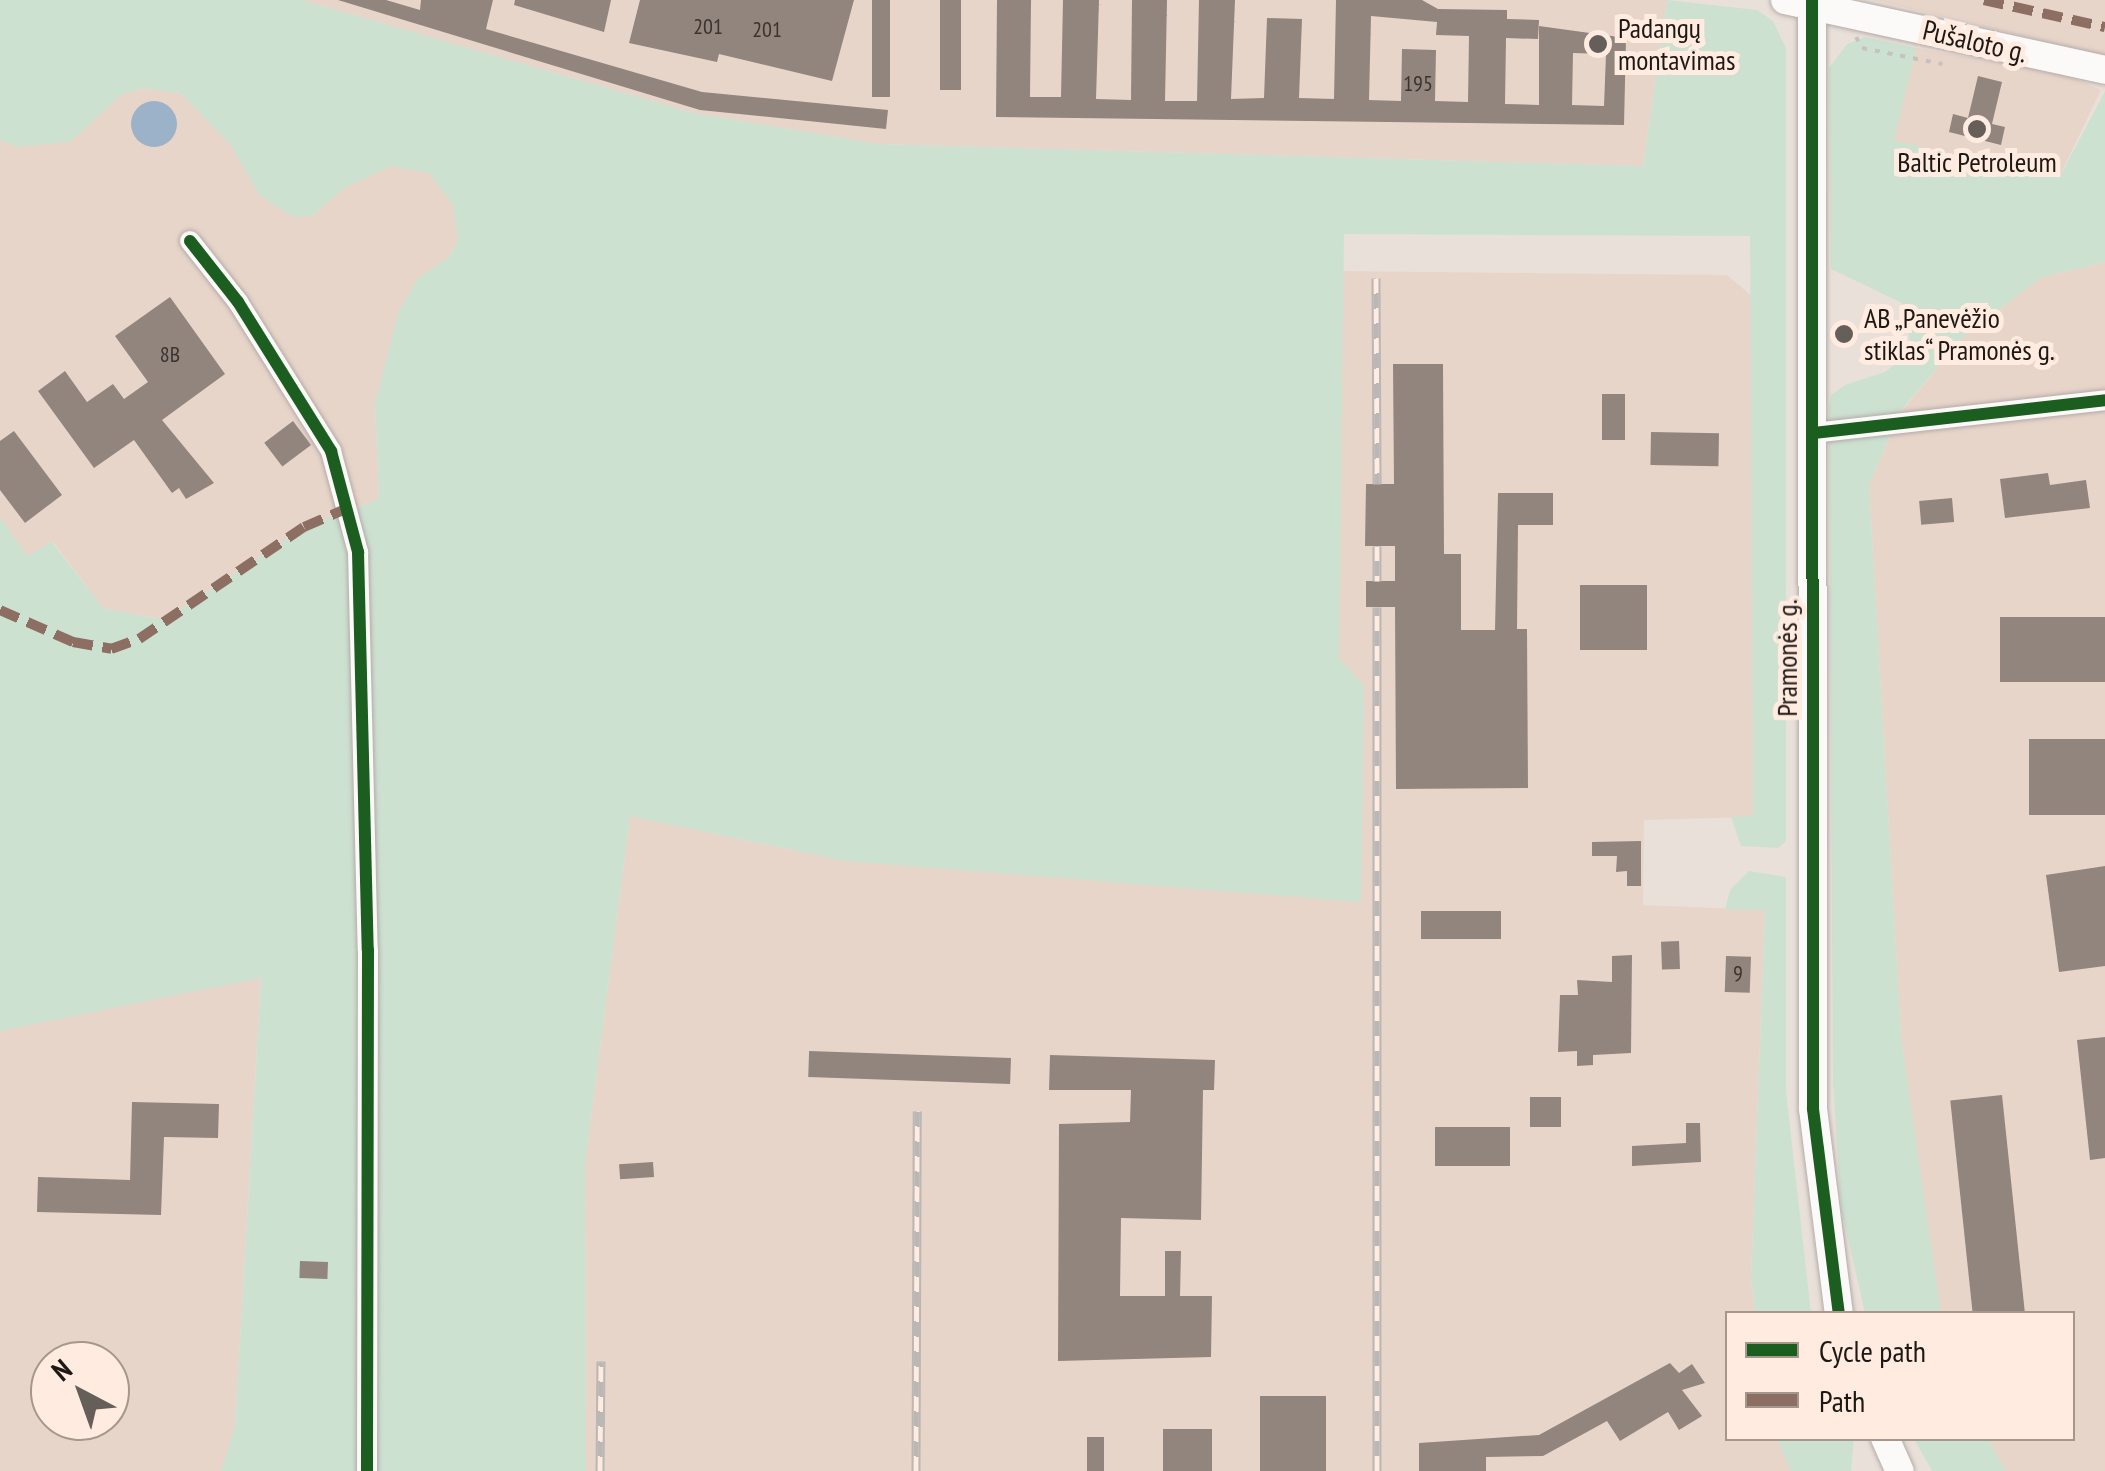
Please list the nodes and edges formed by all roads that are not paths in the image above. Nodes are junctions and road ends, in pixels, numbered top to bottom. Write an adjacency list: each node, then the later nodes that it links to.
1 (1803, 2): 2 (main road, Pušaloto g.); 5 (main road, Pramonės g.)
2 (2105, 70)
3 (190, 241): 9 (street)
4 (2105, 400): 5 (street)
5 (1813, 433): 6 (main road, Pramonės g.)
6 (1839, 1311)
7 (1886, 1441): 8 (main road)
8 (1895, 1469)
9 (367, 1471)

